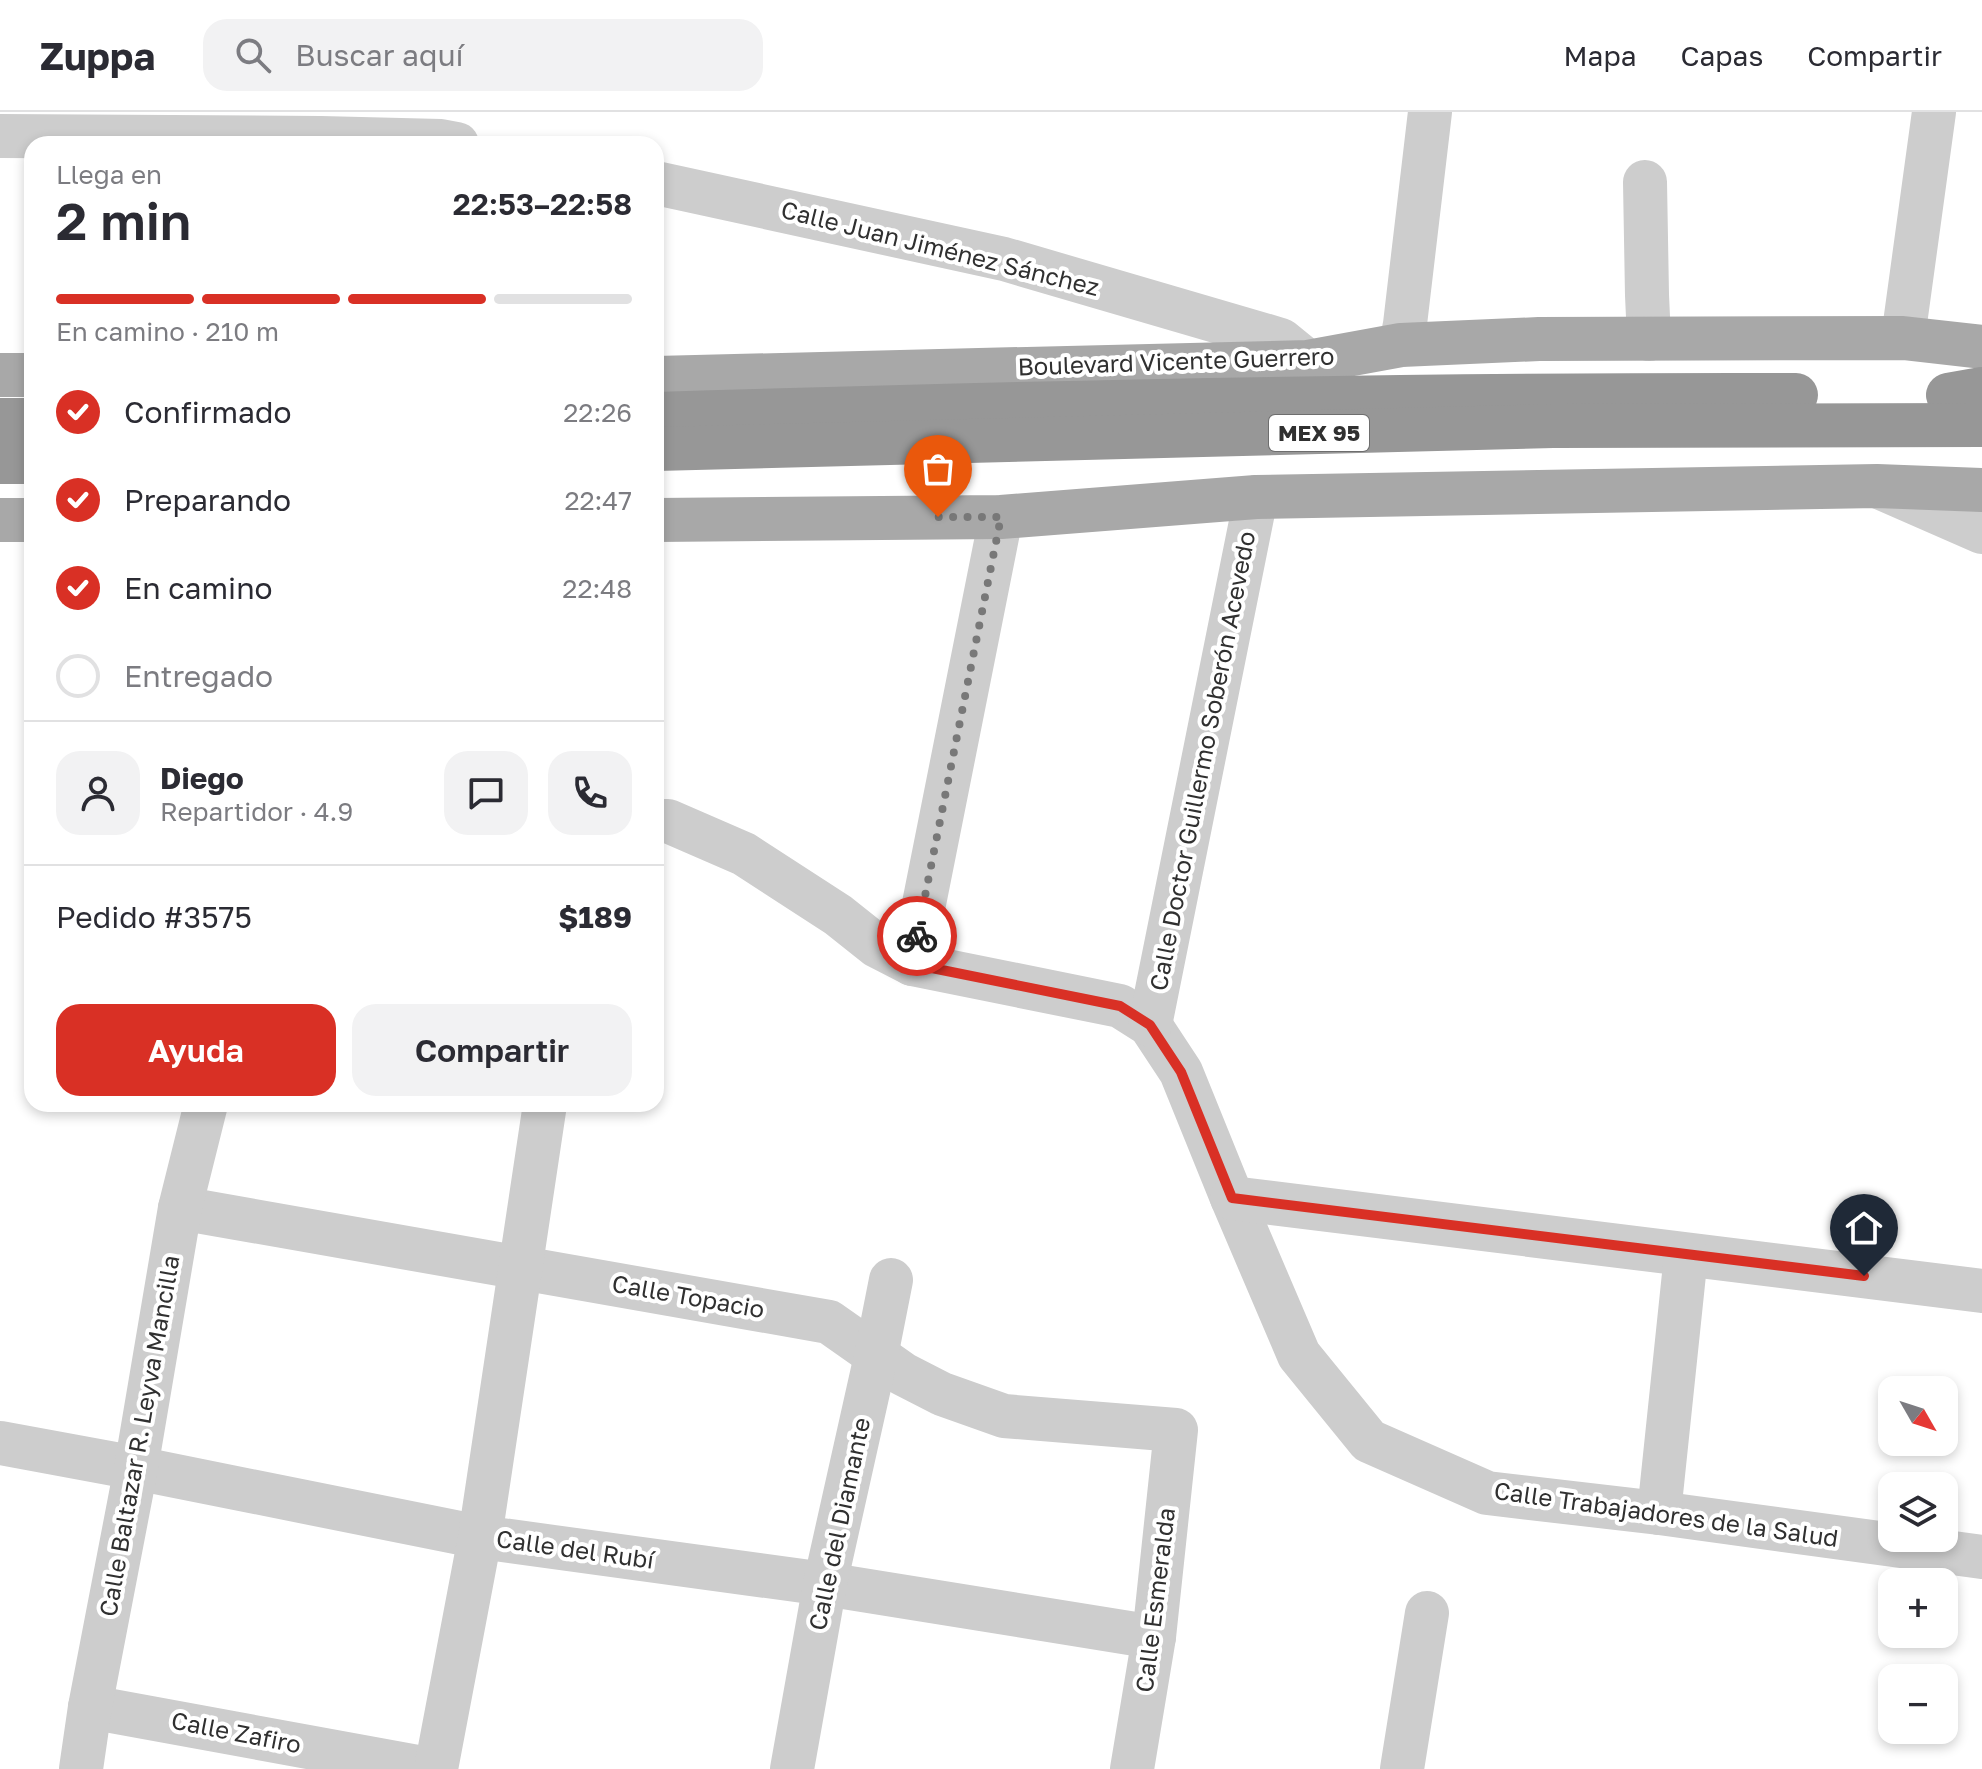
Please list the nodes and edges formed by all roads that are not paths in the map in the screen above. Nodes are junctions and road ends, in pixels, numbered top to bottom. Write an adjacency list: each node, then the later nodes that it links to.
1 (1430, 112): 10 (street)
2 (1934, 112): 8 (street)
3 (321, 125): 4 (street); 5 (street)
4 (0, 136)
5 (404, 136)
6 (1645, 182): 9 (street)
7 (664, 185): 12 (street, Calle Juan Jiménez Sánchez)
8 (1903, 338): 9 (main road, Boulevard Vicente Guerrero); 11 (main road, Boulevard Vicente Guerrero)
9 (1649, 339): 10 (main road, Boulevard Vicente Guerrero)
10 (1401, 345): 12 (main road, Boulevard Vicente Guerrero)
11 (1982, 347)
12 (1308, 362): 15 (main road, Boulevard Vicente Guerrero)
13 (0, 375): 14 (main road)
14 (24, 375)
15 (664, 378)
16 (1971, 393): 17 (highway, Boulevard Vicente Guerrero / MEX 95)
17 (664, 414)
18 (0, 420): 19 (highway)
19 (24, 420)
20 (1982, 425): 21 (highway, MEX 95)
21 (664, 449)
22 (0, 462): 23 (highway)
23 (24, 462)
24 (1877, 486): 25 (main road); 26 (main road); 31 (street)
25 (1982, 490)
26 (1256, 497): 27 (main road); 34 (street, Calle Doctor Guillermo Soberón Acevedo)
27 (1001, 517): 30 (main road); 33 (street)
28 (0, 520): 29 (main road)
29 (24, 520)
30 (664, 520)
31 (1982, 532)
32 (664, 821): 33 (street, Calle Trabajadores de la Salud)
33 (912, 964): 34 (street, Calle Trabajadores de la Salud)
34 (1150, 1025): 37 (street, Calle Trabajadores de la Salud)
35 (204, 1112): 38 (street, Calle Baltazar R. Leyva Mancilla)
36 (544, 1112): 40 (street)
37 (1232, 1198): 39 (street); 47 (street, Calle Trabajadores de la Salud)
38 (180, 1208): 40 (street, Calle Topacio); 46 (street, Calle Baltazar R. Leyva Mancilla)
39 (1686, 1255): 42 (street); 47 (street)
40 (521, 1267): 43 (street, Calle Topacio); 48 (street)
41 (891, 1280): 43 (street, Calle del Diamante)
42 (1982, 1291)
43 (876, 1356): 44 (street, Calle Topacio); 50 (street, Calle del Diamante)
44 (1176, 1430): 52 (street, Calle Esmeralda)
45 (0, 1443): 46 (street, Calle del Rubí)
46 (136, 1468): 48 (street, Calle del Rubí); 53 (street, Calle Baltazar R. Leyva Mancilla)
47 (1659, 1513): 49 (street, Calle Trabajadores de la Salud)
48 (480, 1537): 50 (street, Calle del Rubí); 56 (street)
49 (1982, 1557)
50 (825, 1584): 52 (street, Calle del Rubí); 57 (street, Calle del Diamante)
51 (1427, 1613): 59 (street)
52 (1154, 1637): 58 (street, Calle Esmeralda)
53 (90, 1707): 54 (street, Calle Baltazar R. Leyva Mancilla); 55 (street, Calle Zafiro)
54 (81, 1769)
55 (428, 1769)
56 (436, 1769)
57 (792, 1769)
58 (1132, 1769)
59 (1402, 1769)

